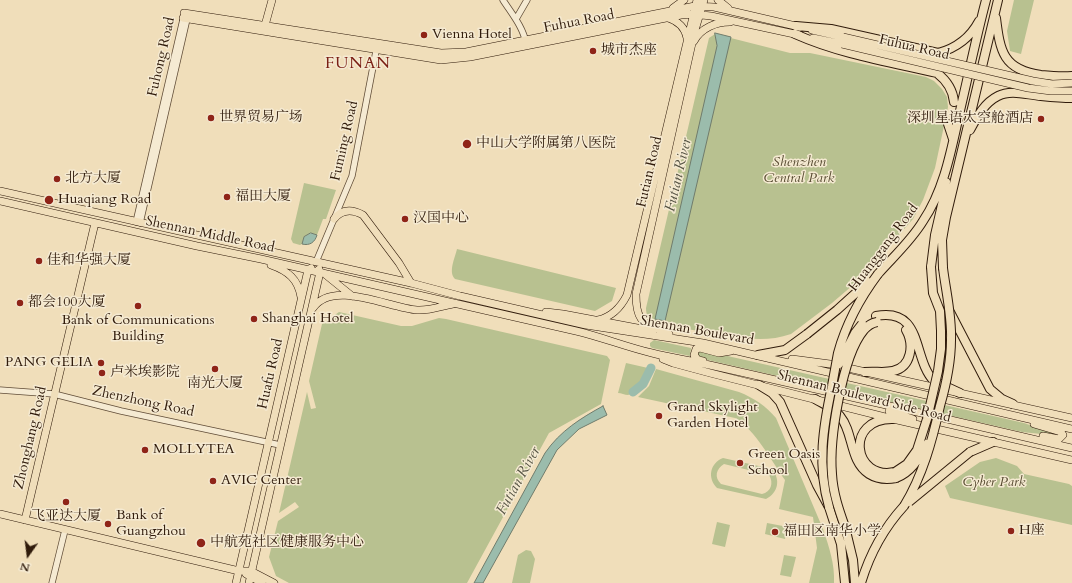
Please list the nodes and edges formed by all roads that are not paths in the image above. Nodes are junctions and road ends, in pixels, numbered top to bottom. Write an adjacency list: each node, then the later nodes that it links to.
1 (272, 0): 18 (main road)
2 (503, 0): 16 (street)
3 (527, 0): 16 (street)
4 (684, 0): 10 (main road)
5 (718, 0): 11 (main road)
6 (986, 0): 13 (highway, Huanggang Road)
7 (998, 0): 9 (highway)
8 (700, 3): 10 (main road, Fuhua Road); 11 (main road, Fuhua Road); 12 (main road, Futian Road)
9 (995, 10): 27 (highway); 35 (highway)
10 (668, 11): 22 (main road, Fuhua Road)
11 (734, 12): 19 (main road, Fuhua Road)
12 (696, 14): 15 (main road, Fuhua Road); 17 (main road, Fuhua Road); 20 (main road, Futian Road); 24 (main road, Futian Road)
13 (982, 15): 25 (highway); 36 (highway, Huanggang Road)
14 (185, 17): 18 (main road, Fuhua Road); 41 (street, Fuhong Road)
15 (665, 18): 20 (main road); 22 (main road, Fuhua Road)
16 (516, 19): 22 (street)
17 (737, 21): 19 (main road, Fuhua Road); 24 (main road)
18 (264, 28): 23 (main road, Fuhua Road)
19 (796, 30): 21 (main road, Fuhua Road); 25 (highway); 26 (highway)
20 (687, 40): 56 (main road, Futian Road)
21 (842, 41): 29 (main road, Fuhua Road, bridge); 30 (main road, Fuhua Road, bridge)
22 (526, 43): 23 (main road, Fuhua Road)
23 (377, 47): 40 (street, Fuming Road)
24 (691, 47): 57 (main road, Futian Road)
25 (931, 52): 26 (highway)
26 (925, 71): 33 (highway)
27 (1027, 72): 28 (highway); 31 (highway)
28 (1072, 76)
29 (1072, 83)
30 (1072, 91)
31 (1022, 94): 32 (highway); 35 (highway)
32 (1072, 98)
33 (954, 102)
34 (948, 124): 36 (highway)
35 (965, 139): 53 (highway, bridge)
36 (954, 140): 37 (highway, Huanggang Road)
37 (946, 169): 47 (highway, Huanggang Road); 83 (highway, bridge)
38 (0, 191): 41 (main road, Shennan Middle Road)
39 (0, 201): 42 (main road, Shennan Middle Road)
40 (334, 219): 44 (street, Fuming Road); 48 (main road)
41 (138, 222): 44 (main road, Shennan Middle Road)
42 (95, 223): 43 (main road, Shennan Middle Road); 68 (main road, Zhonghang Road)
43 (261, 258): 45 (main road, Shennan Middle Road); 50 (main road)
44 (316, 262): 45 (main road); 46 (main road); 48 (main road, Shennan Boulevard)
45 (308, 270): 46 (main road, Shennan Middle Road); 50 (main road, Huafu Road)
46 (320, 272): 49 (main road); 51 (main road, Shennan Boulevard); 52 (main road, Huafu Road)
47 (878, 274): 61 (highway, bridge); 63 (highway, Huanggang Road, bridge)
48 (411, 283): 54 (main road, Shennan Boulevard)
49 (353, 296): 51 (main road); 52 (main road)
50 (300, 304): 78 (main road, Huafu Road)
51 (459, 304): 60 (main road, Shennan Boulevard)
52 (312, 310): 80 (main road, Huafu Road)
53 (950, 312): 71 (highway); 76 (highway, bridge)
54 (535, 313): 56 (main road); 58 (main road, Shennan Boulevard)
55 (877, 319): 63 (highway, bridge); 64 (highway); 67 (highway); 96 (highway, bridge)
56 (598, 320): 57 (main road)
57 (669, 334): 58 (main road)
58 (682, 340): 59 (main road, Shennan Boulevard)
59 (735, 350): 61 (main road, Shennan Boulevard); 62 (main road)
60 (652, 353): 62 (main road, Shennan Boulevard); 65 (main road, Shennan Boulevard Side Road)
61 (758, 355): 64 (main road, Shennan Boulevard Side Road); 72 (main road, Shennan Boulevard)
62 (712, 366): 70 (main road, Shennan Boulevard)
63 (836, 369): 85 (highway, Huanggang Road, bridge)
64 (865, 372): 67 (main road, Shennan Boulevard Side Road)
65 (759, 385): 69 (main road, Shennan Boulevard Side Road); 85 (highway, bridge)
66 (0, 390): 68 (street, Zhenzhong Road)
67 (960, 393): 71 (main road, Shennan Boulevard Side Road)
68 (54, 394): 78 (street, Zhenzhong Road); 87 (main road, Zhonghang Road)
69 (815, 398): 74 (main road, Shennan Boulevard Side Road); 83 (highway)
70 (863, 401): 76 (main road); 77 (main road, Shennan Boulevard)
71 (1013, 404): 73 (main road, Shennan Boulevard Side Road)
72 (1020, 417): 75 (main road, Shennan Boulevard); 77 (main road)
73 (1072, 418)
74 (893, 419): 76 (main road, Shennan Boulevard Side Road); 83 (highway)
75 (1072, 429)
76 (935, 431): 79 (main road, Shennan Boulevard Side Road); 83 (highway, bridge); 84 (highway, bridge)
77 (1016, 435): 81 (main road, Shennan Boulevard)
78 (268, 442): 80 (street, Zhenzhong Road); 89 (main road, Huafu Road)
79 (993, 442): 82 (main road, Shennan Boulevard Side Road); 84 (highway, bridge)
80 (280, 445): 90 (main road, Huafu Road)
81 (1072, 448)
82 (1072, 460)
83 (895, 475)
84 (904, 506): 97 (highway)
85 (829, 507): 95 (highway, Huanggang Road)
86 (0, 514): 87 (main road)
87 (25, 520): 88 (main road)
88 (65, 530): 89 (main road); 91 (street)
89 (239, 571): 90 (main road); 92 (main road, Huafu Road)
90 (250, 577): 93 (main road); 94 (main road)
91 (52, 583)
92 (236, 583)
93 (262, 583)
94 (274, 583)
95 (845, 583)
96 (855, 583)
97 (861, 583)

